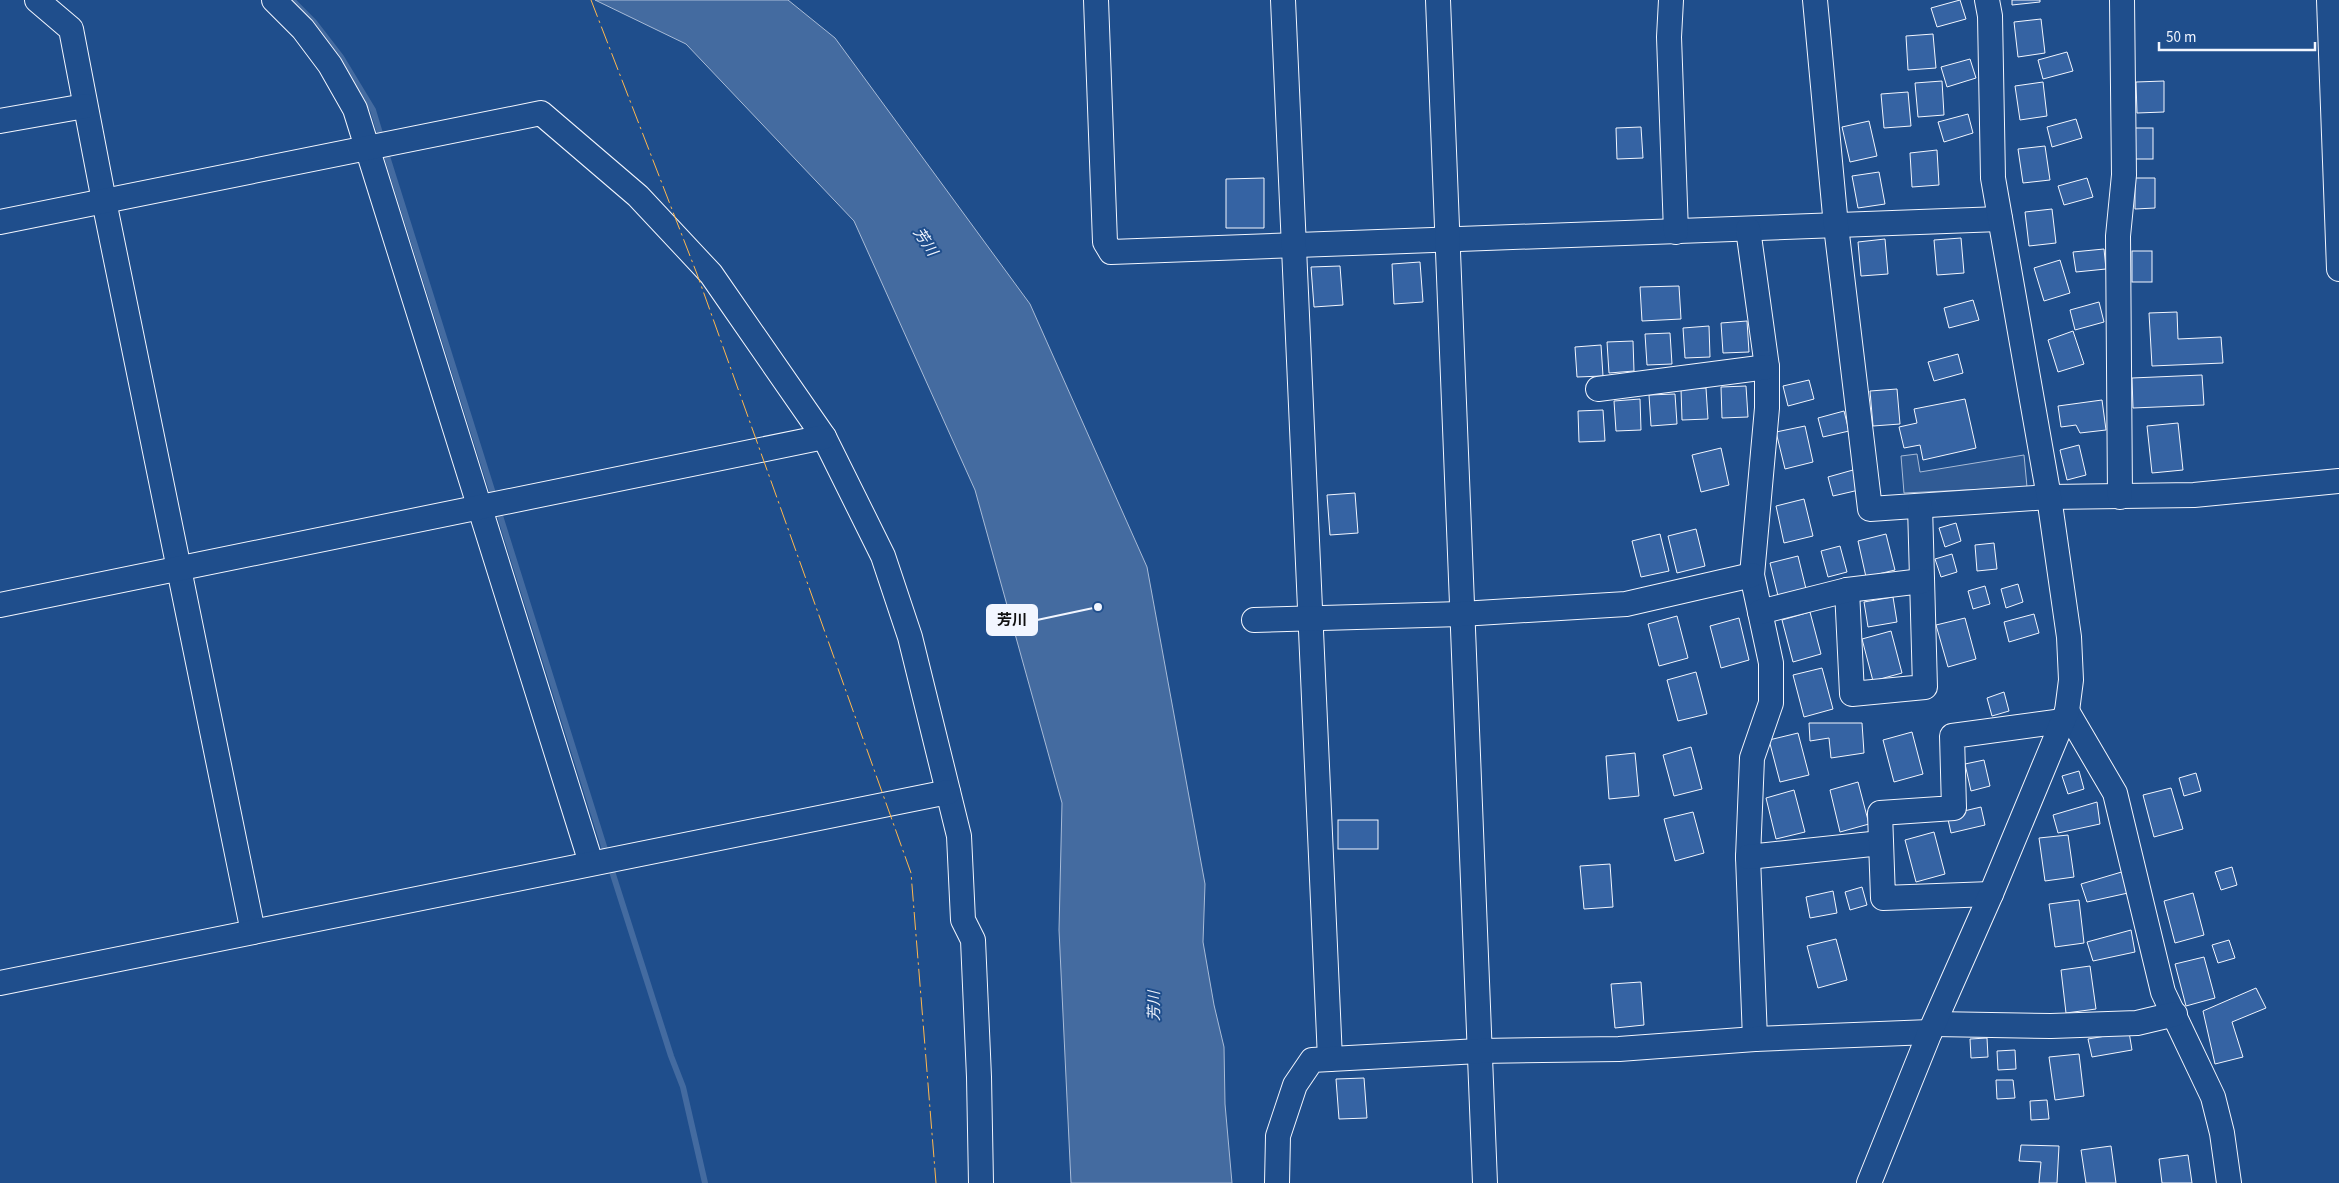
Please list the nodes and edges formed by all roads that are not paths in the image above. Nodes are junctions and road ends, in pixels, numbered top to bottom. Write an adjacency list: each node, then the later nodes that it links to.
1 (37, 0): 11 (street)
2 (274, 0): 13 (street)
3 (1096, 0): 21 (street)
4 (1283, 0): 21 (street)
5 (1438, 0): 20 (street)
6 (1672, 0): 19 (street)
7 (1815, 0): 17 (street)
8 (1987, 0): 15 (street)
9 (2122, 0): 28 (street)
10 (2329, 0): 22 (street)
11 (85, 106): 12 (street); 14 (street)
12 (0, 121)
13 (368, 147): 14 (street); 25 (street); 29 (street)
14 (104, 201): 16 (street); 31 (street)
15 (2000, 219): 17 (street); 27 (street)
16 (0, 222)
17 (1836, 226): 18 (street); 30 (street)
18 (1748, 229): 19 (street); 23 (street)
19 (1676, 232): 20 (street)
20 (1447, 241): 21 (street); 37 (street)
21 (1293, 246): 38 (street)
22 (2339, 269)
23 (1767, 367): 24 (street); 32 (street)
24 (1598, 389)
25 (824, 437): 29 (street); 41 (street)
26 (2339, 481): 28 (street)
27 (2049, 497): 28 (street); 30 (street); 40 (street)
28 (2120, 497)
29 (482, 506): 31 (street); 44 (street)
30 (1920, 506): 33 (street)
31 (180, 568): 35 (street); 46 (street)
32 (1752, 576): 36 (street); 37 (street)
33 (1922, 581): 34 (street); 34 (street)
34 (1847, 590): 36 (street)
35 (0, 605)
36 (1760, 612): 43 (street)
37 (1461, 614): 38 (street); 51 (street)
38 (1310, 618): 39 (street); 52 (street)
39 (1254, 620)
40 (2065, 716): 42 (street); 45 (street); 48 (street)
41 (948, 792): 44 (street); 53 (street)
42 (1881, 843): 43 (street); 45 (street)
43 (1748, 857): 50 (street)
44 (593, 862): 46 (street)
45 (1991, 894): 49 (street)
46 (254, 932): 47 (street)
47 (0, 982)
48 (2175, 1014): 49 (street); 57 (street)
49 (1932, 1028): 50 (street); 56 (street)
50 (1755, 1039): 51 (street)
51 (1479, 1051): 52 (street); 55 (street)
52 (1330, 1059): 54 (street)
53 (981, 1183)
54 (1277, 1183)
55 (1485, 1183)
56 (1869, 1183)
57 (2229, 1183)

